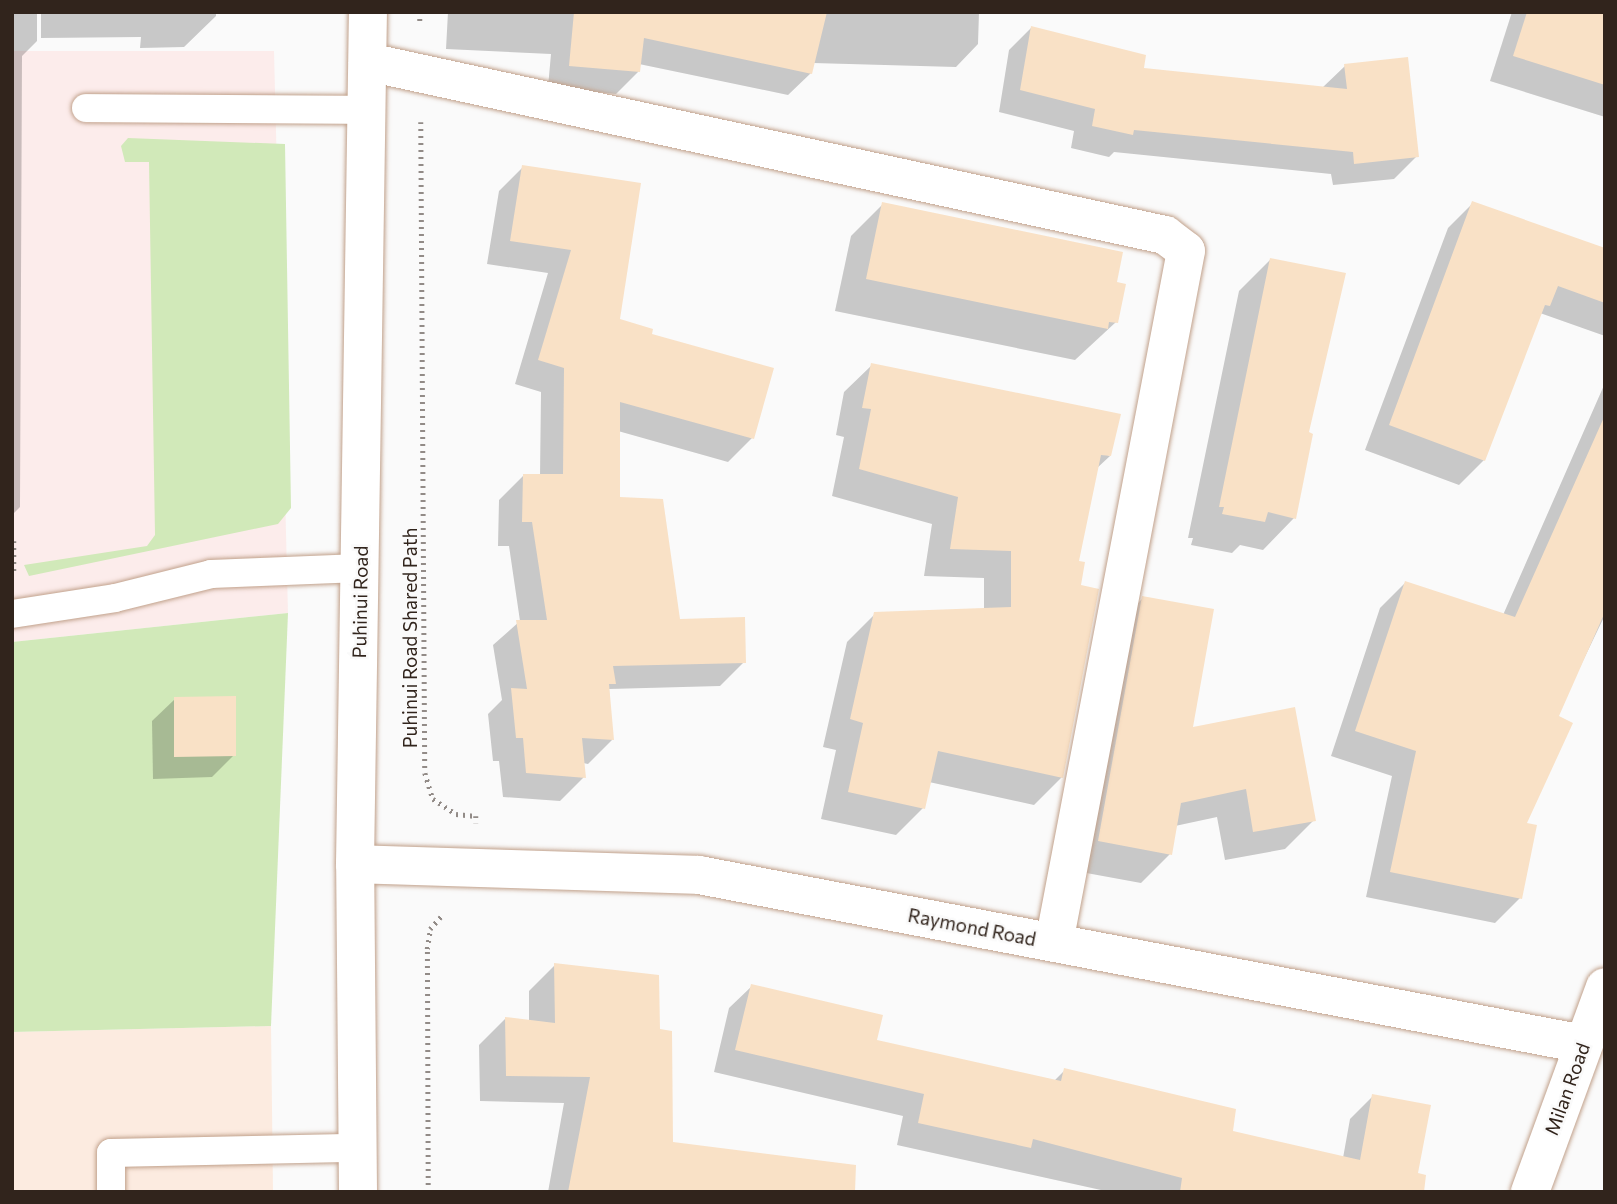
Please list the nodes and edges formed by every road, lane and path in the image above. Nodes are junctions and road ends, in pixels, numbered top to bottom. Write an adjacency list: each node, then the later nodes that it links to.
1 (368, 12): 3 (street, Puhinui Road)
2 (420, 12): 4 (path, Puhinui Road Shared Path)
3 (368, 62): 4 (street); 6 (street, Puhinui Road)
4 (421, 72): 10 (path, Puhinui Road Shared Path); 12 (street)
5 (86, 108): 6 (lane)
6 (370, 110): 7 (street, Puhinui Road)
7 (360, 568): 8 (lane); 9 (street, Puhinui Road)
8 (12, 614)
9 (355, 864): 10 (street, Raymond Road); 15 (street, Puhinui Road)
10 (480, 868): 12 (street, Raymond Road)
11 (450, 910): 18 (path)
12 (1055, 943): 14 (street, Raymond Road)
13 (1605, 987): 14 (street, Milan Road)
14 (1583, 1044): 19 (street, Milan Road)
15 (358, 1148): 16 (lane); 17 (street, Puhinui Road)
16 (111, 1192)
17 (358, 1192)
18 (428, 1192)
19 (1530, 1192)

